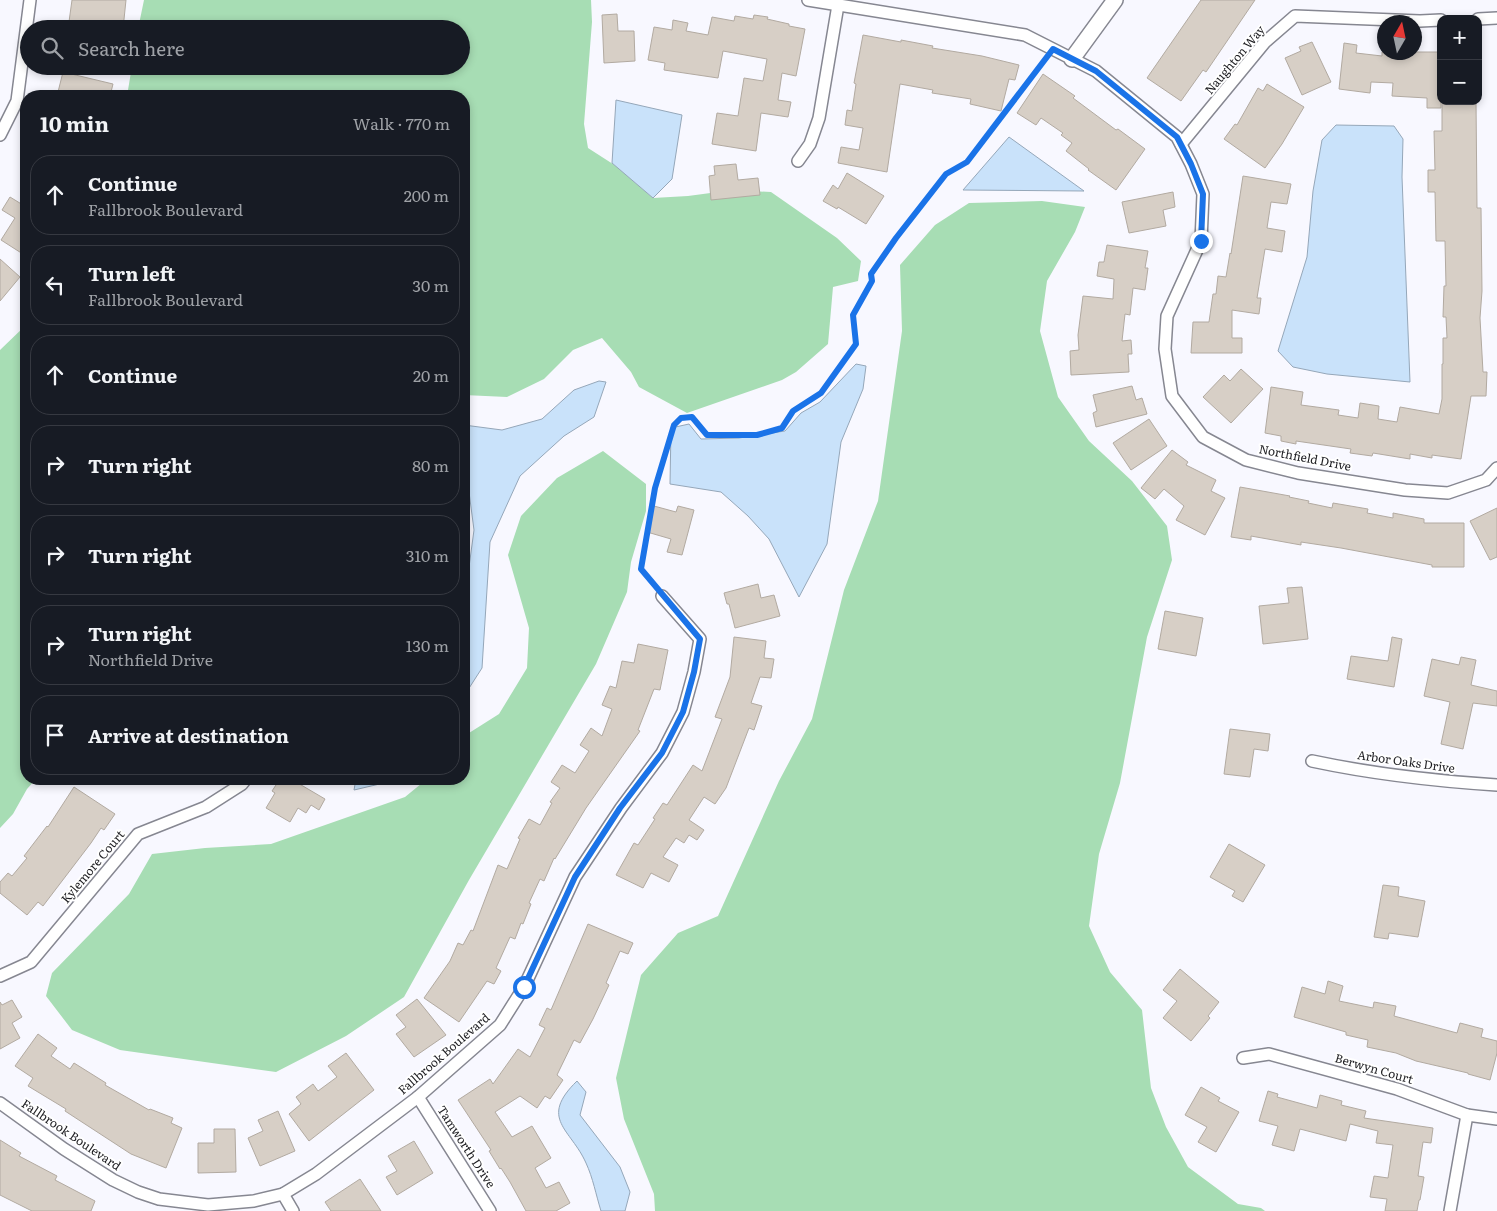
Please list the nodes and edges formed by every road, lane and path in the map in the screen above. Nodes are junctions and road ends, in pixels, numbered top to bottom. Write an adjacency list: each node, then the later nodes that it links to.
1 (30, 0): 7 (street)
2 (808, 0): 4 (street, Northfield Drive)
3 (1115, 0): 10 (street)
4 (838, 5): 9 (street, Northfield Drive); 14 (street)
5 (1497, 18): 6 (street)
6 (1482, 19)
7 (27, 20)
8 (1437, 20): 13 (street, Naughton Way)
9 (1053, 49): 10 (street, Northfield Drive); 16 (path)
10 (1072, 59): 13 (street, Northfield Drive)
11 (20, 71): 12 (street)
12 (0, 135)
13 (1181, 144): 15 (street, Northfield Drive)
14 (798, 161)
15 (1497, 468)
16 (662, 596): 22 (street, Fallbrook Boulevard)
17 (1312, 761): 19 (street, Arbor Oaks Drive)
18 (240, 785): 20 (street, Kylemore Court)
19 (1497, 785)
20 (0, 976)
21 (1243, 1058): 24 (street, Berwyn Court)
22 (418, 1097): 26 (street, Fallbrook Boulevard); 28 (street, Tamworth Drive)
23 (0, 1103): 26 (street, Fallbrook Boulevard)
24 (1467, 1115): 25 (street, Berwyn Court); 29 (street)
25 (1497, 1119)
26 (283, 1194): 27 (street)
27 (293, 1211)
28 (490, 1211)
29 (1450, 1211)

